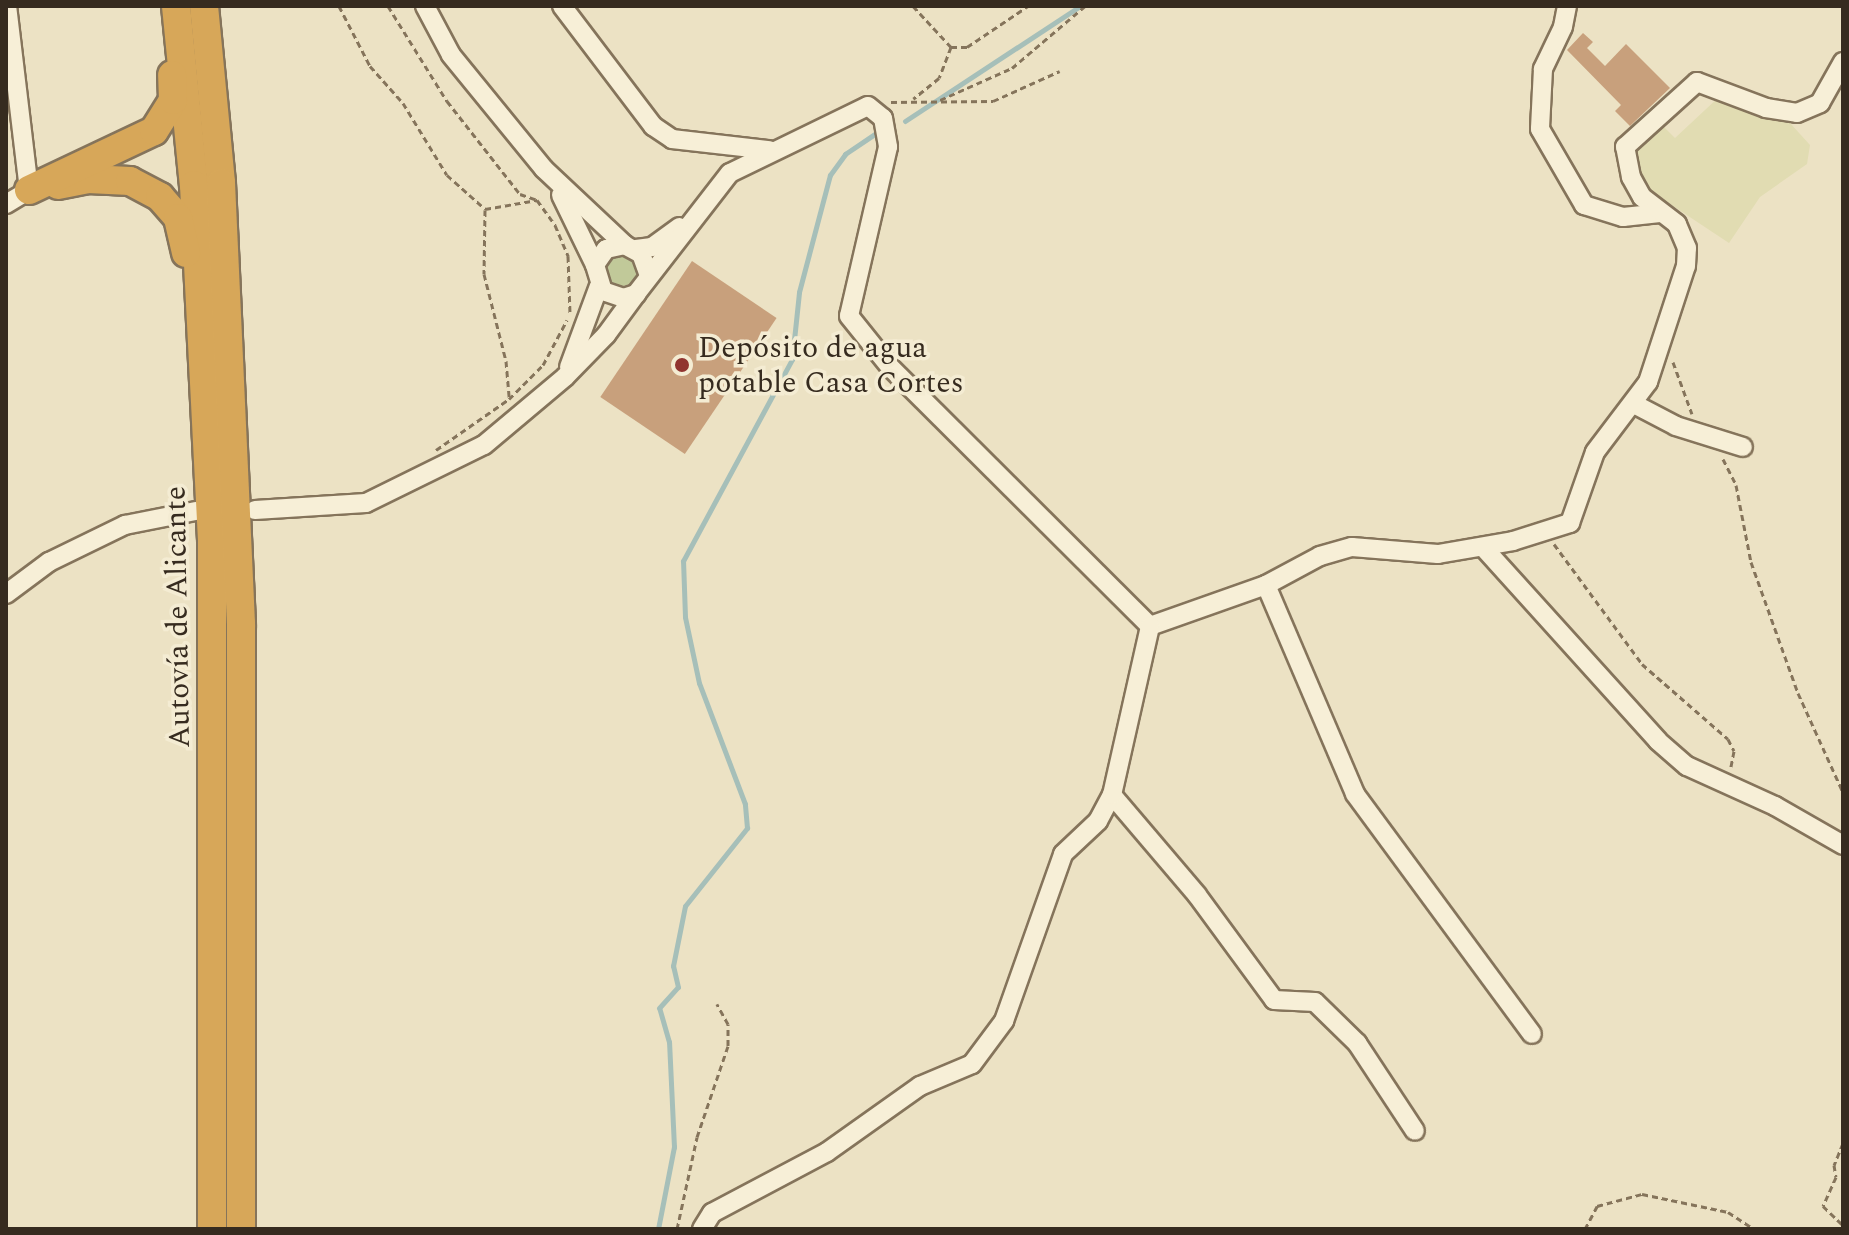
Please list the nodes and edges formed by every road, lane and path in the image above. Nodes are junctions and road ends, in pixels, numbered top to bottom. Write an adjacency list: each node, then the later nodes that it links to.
1 (7, 6): 20 (street)
2 (204, 6): 55 (highway, Autovía de Alicante)
3 (339, 6): 23 (path)
4 (388, 6): 21 (path)
5 (562, 6): 18 (street)
6 (913, 6): 12 (path)
7 (1028, 6): 12 (path)
8 (1085, 6): 16 (path)
9 (1567, 6): 24 (street)
10 (176, 9): 20 (highway); 30 (highway, Autovía de Alicante)
11 (433, 10): 19 (street)
12 (951, 47): 15 (path)
13 (1843, 62): 24 (street)
14 (1060, 71): 16 (path)
15 (913, 99): 16 (path); 17 (path)
16 (935, 101)
17 (873, 109): 18 (street); 44 (street)
18 (769, 150): 22 (street)
19 (544, 169): 25 (street); 26 (street)
20 (18, 197): 30 (highway)
21 (537, 200): 23 (path); 33 (path)
22 (705, 203): 25 (street); 27 (street)
23 (485, 209): 33 (path)
24 (1660, 213): 34 (street)
25 (630, 247): 26 (street); 27 (street)
26 (595, 265): 28 (street)
27 (648, 273): 29 (street)
28 (599, 286): 29 (street); 32 (street)
29 (636, 294): 32 (street)
30 (202, 316): 54 (highway, Autovía de Alicante)
31 (1673, 350): 35 (path)
32 (565, 377): 38 (street)
33 (509, 399): 37 (path)
34 (1634, 404): 35 (street); 40 (street)
35 (1700, 434): 36 (street); 46 (path)
36 (1743, 447)
37 (432, 454)
38 (255, 510)
39 (196, 511): 43 (street)
40 (1546, 533): 41 (street); 45 (path)
41 (1483, 547): 42 (street); 45 (street)
42 (1266, 585): 44 (street); 50 (street)
43 (6, 594)
44 (1150, 626): 47 (street)
45 (1719, 782): 48 (street)
46 (1843, 792)
47 (1112, 795): 51 (street); 57 (street)
48 (1843, 845)
49 (717, 1004): 56 (path)
50 (1532, 1034)
51 (1415, 1131)
52 (1843, 1143): 53 (path)
53 (1843, 1225)
54 (212, 1229)
55 (241, 1229)
56 (677, 1229)
57 (702, 1229)
58 (1585, 1229): 59 (path)
59 (1754, 1229)

